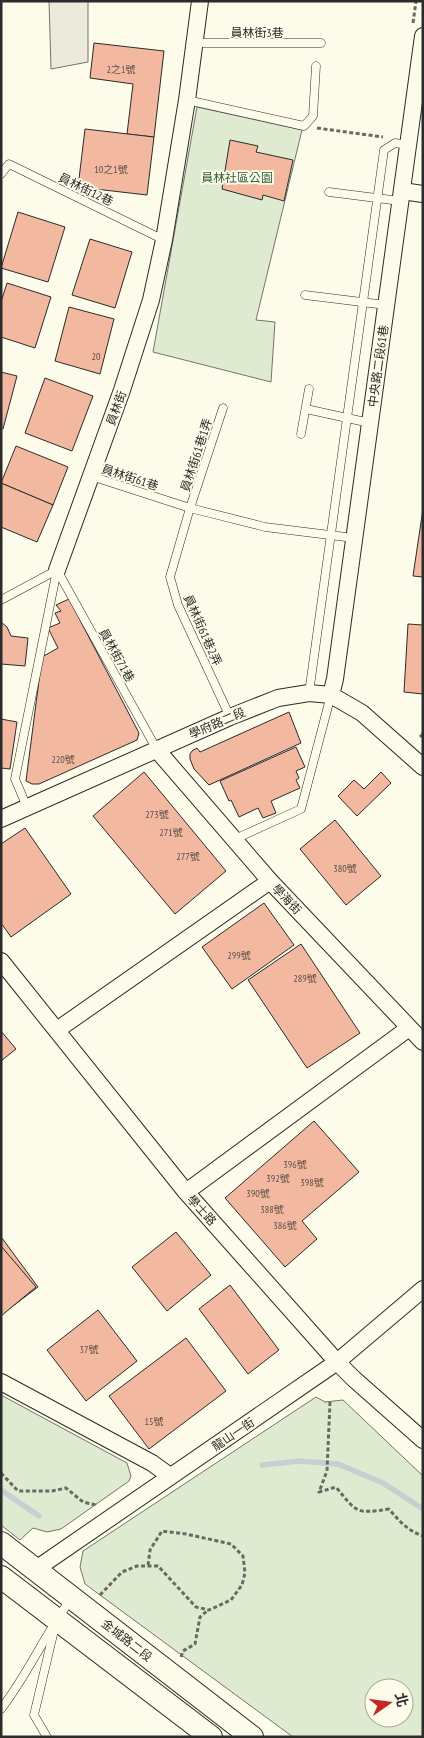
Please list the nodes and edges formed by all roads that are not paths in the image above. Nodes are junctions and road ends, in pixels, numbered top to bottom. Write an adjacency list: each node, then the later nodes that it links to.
1 (200, 1): 3 (street, 員林街)
2 (423, 36): 7 (street, 中央路二段61巷)
3 (194, 43): 4 (lane, 員林街3巷); 6 (street, 員林街)
4 (321, 43)
5 (316, 66): 6 (lane)
6 (187, 100): 14 (street, 員林街)
7 (418, 109): 8 (street, 中央路二段61巷)
8 (402, 144): 12 (street, 中央路二段61巷); 13 (lane)
9 (1, 174): 14 (lane, 員林街12巷)
10 (329, 192): 13 (lane)
11 (423, 194): 12 (street)
12 (401, 196): 13 (lane); 17 (street, 中央路二段61巷)
13 (378, 198): 16 (lane)
14 (164, 240): 24 (street, 員林街)
15 (305, 295): 16 (lane)
16 (363, 302): 17 (lane); 21 (lane)
17 (386, 305): 22 (street, 中央路二段61巷)
18 (309, 389): 20 (lane)
19 (223, 408): 25 (lane, 員林街61巷1弄)
20 (306, 409): 21 (lane); 23 (lane)
21 (348, 418): 22 (lane); 26 (lane)
22 (370, 423): 27 (street, 中央路二段61巷)
23 (301, 434)
24 (91, 476): 25 (lane, 員林街61巷); 28 (street, 員林街)
25 (190, 508): 26 (lane); 32 (lane, 員林街61巷2弄)
26 (331, 535): 27 (lane); 30 (lane)
27 (354, 538): 31 (street, 中央路二段61巷)
28 (57, 570): 29 (lane); 33 (lane, 員林街71巷); 35 (lane, 員林街)
29 (1, 600)
30 (309, 693): 31 (street, 學府路二段); 32 (street, 學府路二段)
31 (331, 696): 34 (street, 學府路二段); 37 (lane)
32 (230, 717): 33 (street, 學府路二段)
33 (157, 750): 35 (street, 學府路二段); 37 (street, 學海街)
34 (423, 767)
35 (27, 807): 36 (street, 學府路二段)
36 (1, 819)
37 (233, 840): 38 (street, 學海街)
38 (270, 881): 40 (street, 學海街); 41 (street)
39 (1, 961): 41 (street, 學士路)
40 (409, 1028): 42 (street, 學海街); 43 (street)
41 (57, 1030): 43 (street, 學士路)
42 (423, 1042)
43 (186, 1192): 45 (street, 學士路)
44 (423, 1289): 45 (street, 龍山一街)
45 (337, 1362): 47 (street, 學士路); 48 (street, 龍山一街)
46 (1, 1382): 48 (street)
47 (423, 1440)
48 (170, 1476): 50 (street, 龍山一街)
49 (1, 1543): 50 (main road, 金城路二段)
50 (36, 1569): 52 (main road, 金城路二段)
51 (1, 1578): 53 (main road)
52 (73, 1598): 53 (lane); 57 (main road, 金城路二段)
53 (56, 1619): 54 (lane); 55 (lane); 56 (main road)
54 (1, 1708)
55 (47, 1737)
56 (211, 1737)
57 (252, 1737)

